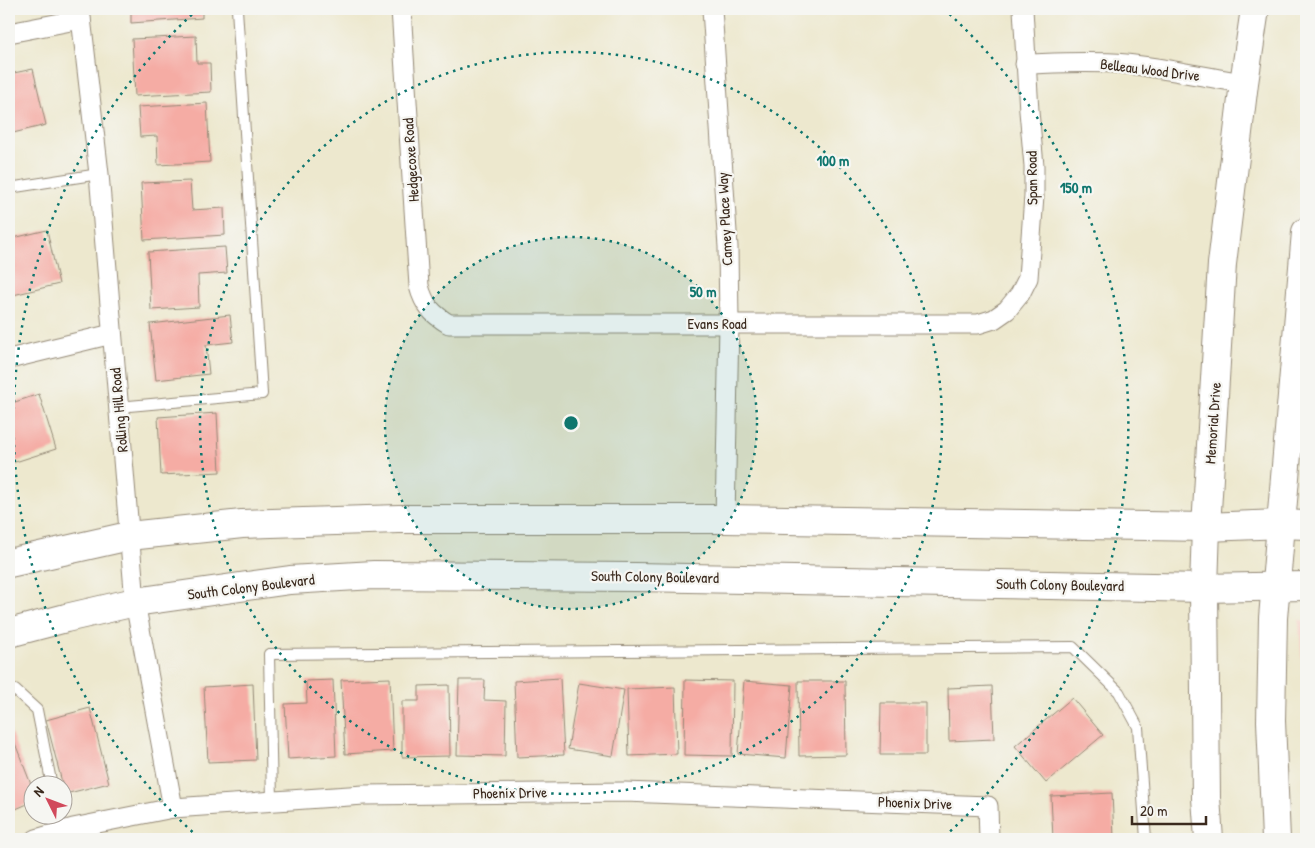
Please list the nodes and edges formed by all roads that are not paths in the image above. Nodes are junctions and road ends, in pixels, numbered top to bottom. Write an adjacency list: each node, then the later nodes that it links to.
1 (237, 9): 18 (lane)
2 (401, 9): 13 (street, Hedgecoxe Road)
3 (712, 9): 15 (street, Camey Place Way)
4 (1023, 9): 8 (street, Span Road)
5 (1255, 9): 9 (main road, Memorial Drive)
6 (80, 14): 7 (street); 10 (street, Rolling Hill Road)
7 (9, 33)
8 (1026, 64): 9 (street, Belleau Wood Drive); 14 (street, Span Road)
9 (1244, 83): 21 (main road, Memorial Drive)
10 (99, 174): 11 (lane); 16 (street, Rolling Hill Road)
11 (9, 188)
12 (1306, 232): 20 (main road)
13 (429, 309): 15 (street, Evans Road)
14 (1007, 310): 15 (street, Evans Road)
15 (729, 324): 19 (street, Camey Place Way)
16 (112, 334): 17 (street); 18 (street, Rolling Hill Road)
17 (9, 358)
18 (118, 407): 22 (street, Rolling Hill Road)
19 (725, 519): 21 (main road); 22 (main road)
20 (1294, 525): 21 (main road); 25 (main road)
21 (1206, 527): 26 (main road, Memorial Drive)
22 (129, 536): 23 (main road); 27 (street, Rolling Hill Road)
23 (9, 563)
24 (1306, 586): 25 (main road, South Colony Boulevard)
25 (1275, 587): 26 (main road, South Colony Boulevard); 39 (main road)
26 (1204, 588): 27 (main road, South Colony Boulevard); 38 (main road, Memorial Drive)
27 (135, 602): 28 (main road, South Colony Boulevard); 32 (street, Rolling Hill Road)
28 (9, 633)
29 (9, 692): 30 (lane)
30 (50, 776)
31 (272, 801): 32 (street, Phoenix Drive); 36 (street, Phoenix Drive); 37 (lane)
32 (173, 808): 34 (street, Phoenix Drive)
33 (57, 826): 35 (street, Phoenix Drive)
34 (66, 826)
35 (36, 839)
36 (989, 839)
37 (1146, 839)
38 (1208, 839)
39 (1276, 839)

